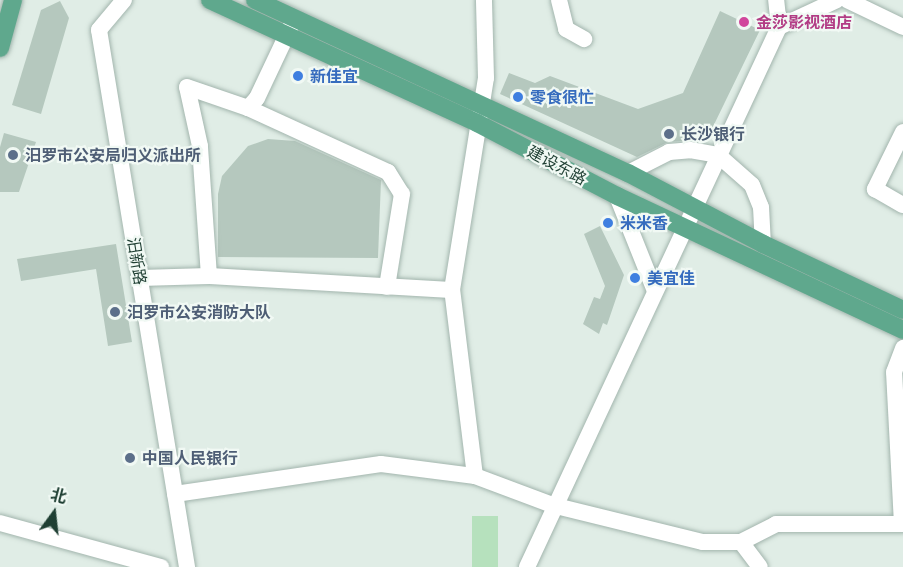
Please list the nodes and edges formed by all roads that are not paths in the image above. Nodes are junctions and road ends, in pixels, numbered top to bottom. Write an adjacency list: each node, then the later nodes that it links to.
1 (13, 0): 14 (main road)
2 (124, 0): 26 (street, 汨新路)
3 (210, 0): 12 (main road, 建设东路)
4 (255, 0): 12 (main road, 建设东路)
5 (484, 0): 15 (street)
6 (559, 0): 13 (street)
7 (776, 0): 10 (street)
8 (837, 0): 10 (street)
9 (847, 0): 11 (street)
10 (778, 27): 19 (street)
11 (903, 27)
12 (297, 29): 15 (main road, 建设东路); 16 (street); 17 (main road, 建设东路)
13 (584, 39)
14 (0, 48)
15 (482, 105): 17 (street); 20 (main road, 建设东路)
16 (254, 112): 25 (street); 28 (street)
17 (477, 123): 21 (main road, 建设东路); 29 (street)
18 (903, 132): 22 (street)
19 (718, 155): 20 (street); 23 (street); 24 (street)
20 (628, 173): 23 (main road, 建设东路)
21 (616, 196): 23 (main road, 建设东路); 27 (street)
22 (903, 205)
23 (685, 215): 24 (main road, 建设东路); 27 (street); 31 (main road, 建设东路)
24 (763, 244): 30 (main road, 建设东路)
25 (209, 276): 26 (street); 28 (street)
26 (145, 278): 34 (street, 汨新路)
27 (653, 285): 35 (street)
28 (387, 287): 29 (street)
29 (452, 290): 33 (street)
30 (903, 309)
31 (903, 330)
32 (903, 348): 37 (street)
33 (475, 476): 34 (street); 35 (street)
34 (180, 493): 42 (street, 汨新路); 43 (street)
35 (555, 506): 39 (street); 44 (street); 45 (street)
36 (0, 523): 41 (street)
37 (903, 524): 39 (street)
38 (0, 534): 40 (street)
39 (741, 542): 46 (street)
40 (120, 567)
41 (161, 567)
42 (187, 567)
43 (196, 567)
44 (519, 567)
45 (527, 567)
46 (760, 567)

